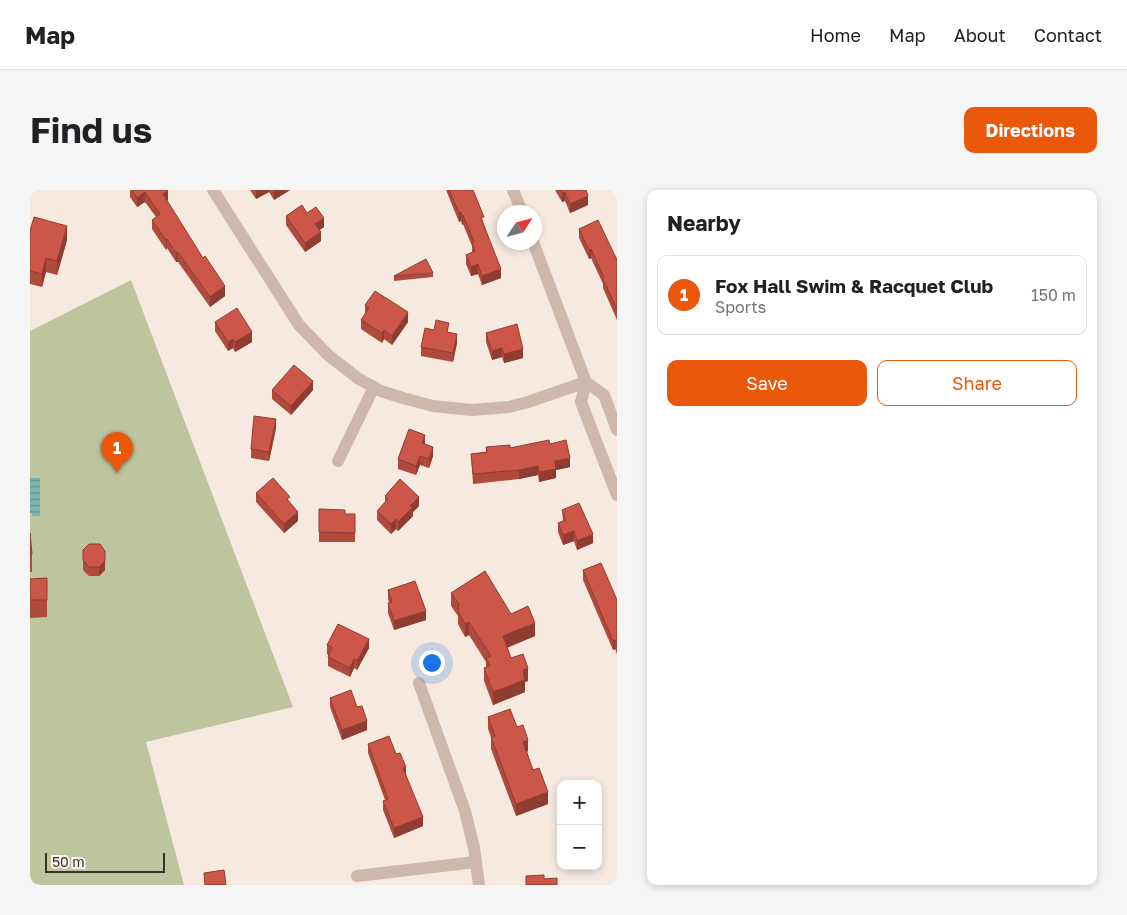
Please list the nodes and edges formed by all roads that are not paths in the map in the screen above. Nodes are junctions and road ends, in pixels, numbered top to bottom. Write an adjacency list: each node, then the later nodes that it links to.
1 (213, 190): 6 (street)
2 (513, 190): 3 (street)
3 (519, 205)
4 (536, 250): 5 (street)
5 (586, 382): 6 (street); 7 (street); 9 (street)
6 (374, 387): 8 (street)
7 (617, 430)
8 (338, 461)
9 (617, 495)
10 (419, 683): 11 (street)
11 (476, 862): 12 (street); 13 (street)
12 (357, 876)
13 (479, 885)

